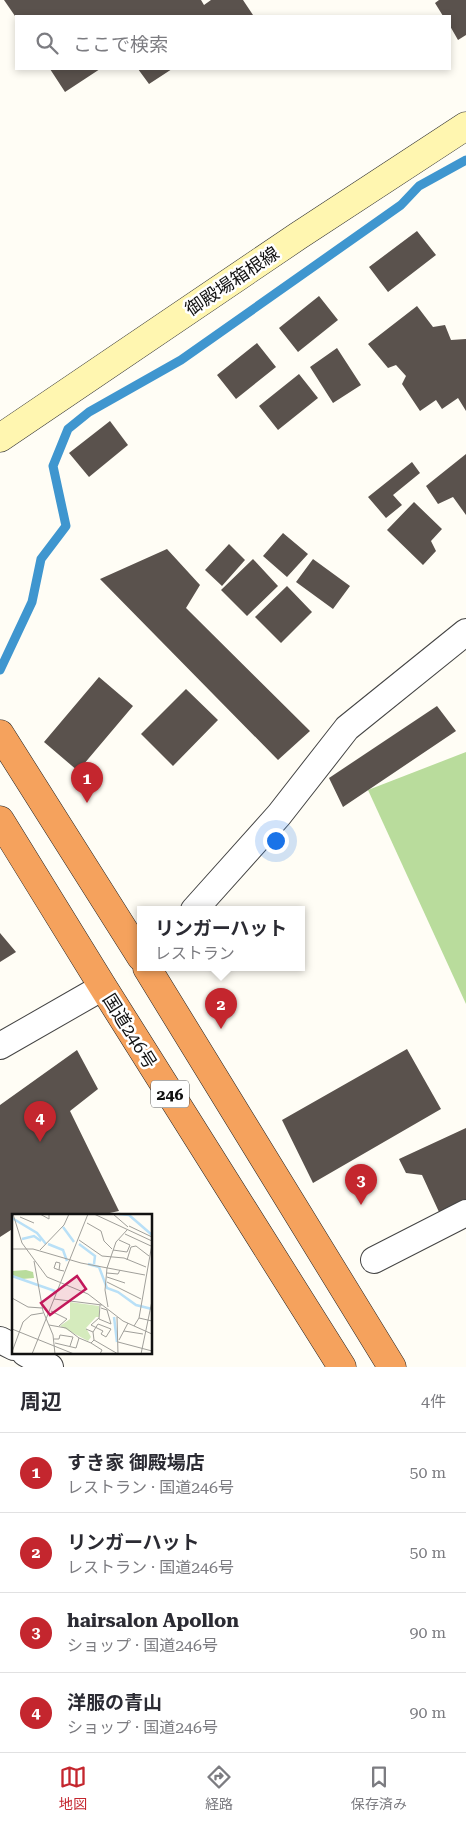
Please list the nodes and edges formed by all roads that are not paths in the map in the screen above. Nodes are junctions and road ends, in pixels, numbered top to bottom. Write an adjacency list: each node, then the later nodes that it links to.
1 (466, 126): 2 (main road, 御殿場箱根線)
2 (0, 438)
3 (466, 632): 6 (street)
4 (0, 734): 7 (highway)
5 (0, 820): 9 (highway, 国道246号 / 246)
6 (198, 906)
7 (137, 951)
8 (150, 971): 18 (highway, 246)
9 (103, 987): 10 (street); 17 (highway, 国道246号 / 246)
10 (0, 1046)
11 (466, 1213): 12 (street)
12 (374, 1260)
13 (0, 1340): 14 (street)
14 (12, 1346)
15 (27, 1354): 16 (street)
16 (50, 1367)
17 (342, 1367)
18 (392, 1367)

